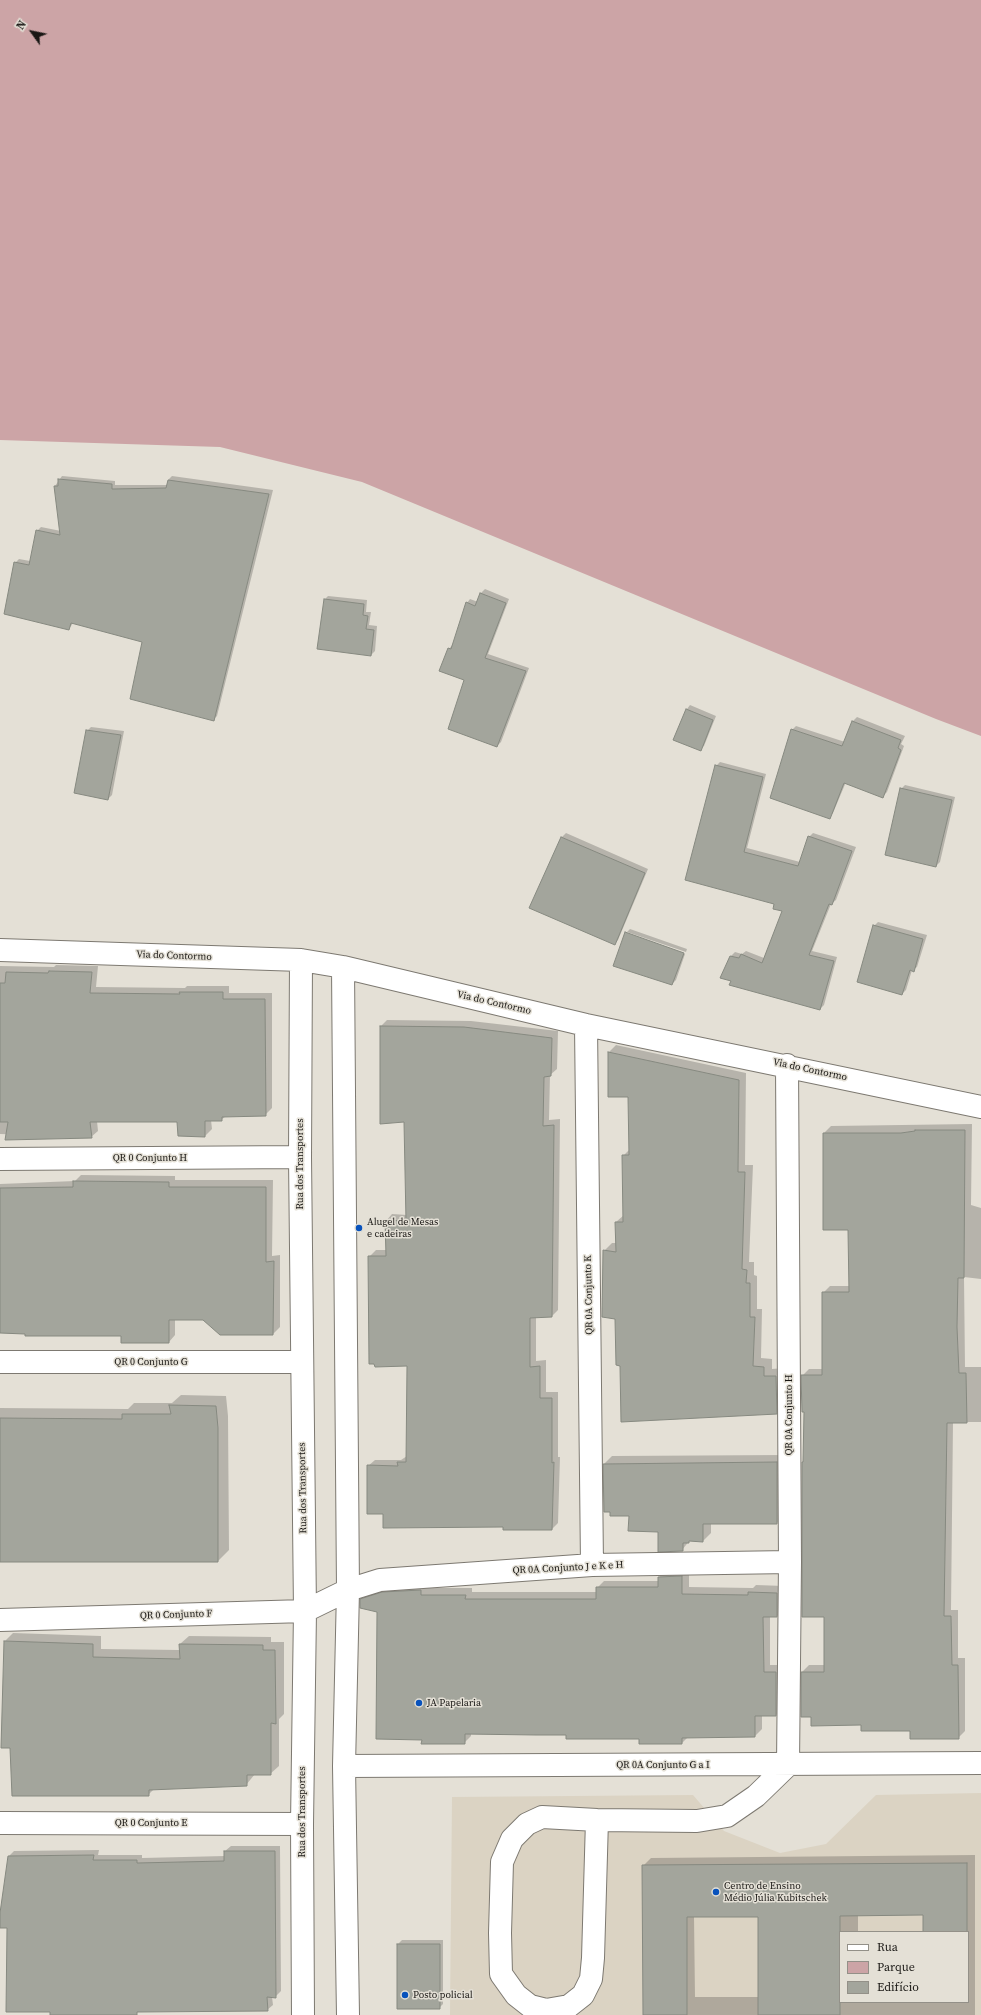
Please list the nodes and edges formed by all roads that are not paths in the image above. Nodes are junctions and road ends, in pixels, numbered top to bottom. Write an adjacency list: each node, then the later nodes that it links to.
1 (0, 950): 2 (street, Via do Contormo)
2 (301, 960): 3 (street, Via do Contormo); 7 (street, Rua dos Transportes)
3 (343, 967): 4 (street, Via do Contormo); 13 (street)
4 (586, 1025): 5 (street, Via do Contormo); 12 (street, QR 0A Conjunto K)
5 (787, 1065): 6 (street, Via do Contormo); 11 (street, QR 0A Conjunto H)
6 (981, 1107)
7 (300, 1157): 8 (street, QR 0 Conjunto H); 10 (street, Rua dos Transportes)
8 (0, 1160)
9 (0, 1362): 10 (street, QR 0 Conjunto G)
10 (302, 1362): 14 (street, Rua dos Transportes)
11 (790, 1562): 12 (street, QR 0A Conjunto J e K e H); 17 (street, QR 0A Conjunto H)
12 (592, 1565): 13 (street, QR 0A Conjunto J e K e H)
13 (348, 1590): 14 (street, QR 0 Conjunto F); 18 (street)
14 (305, 1611): 15 (street, QR 0 Conjunto F); 21 (street, Rua dos Transportes)
15 (0, 1620)
16 (981, 1764): 17 (street, QR 0A Conjunto G a I)
17 (788, 1765): 18 (street, QR 0A Conjunto G a I); 19 (street)
18 (344, 1766): 23 (street)
19 (597, 1820): 19 (street)
20 (0, 1823): 21 (street, QR 0 Conjunto E)
21 (302, 1824): 22 (street, Rua dos Transportes)
22 (303, 2015)
23 (348, 2015)

